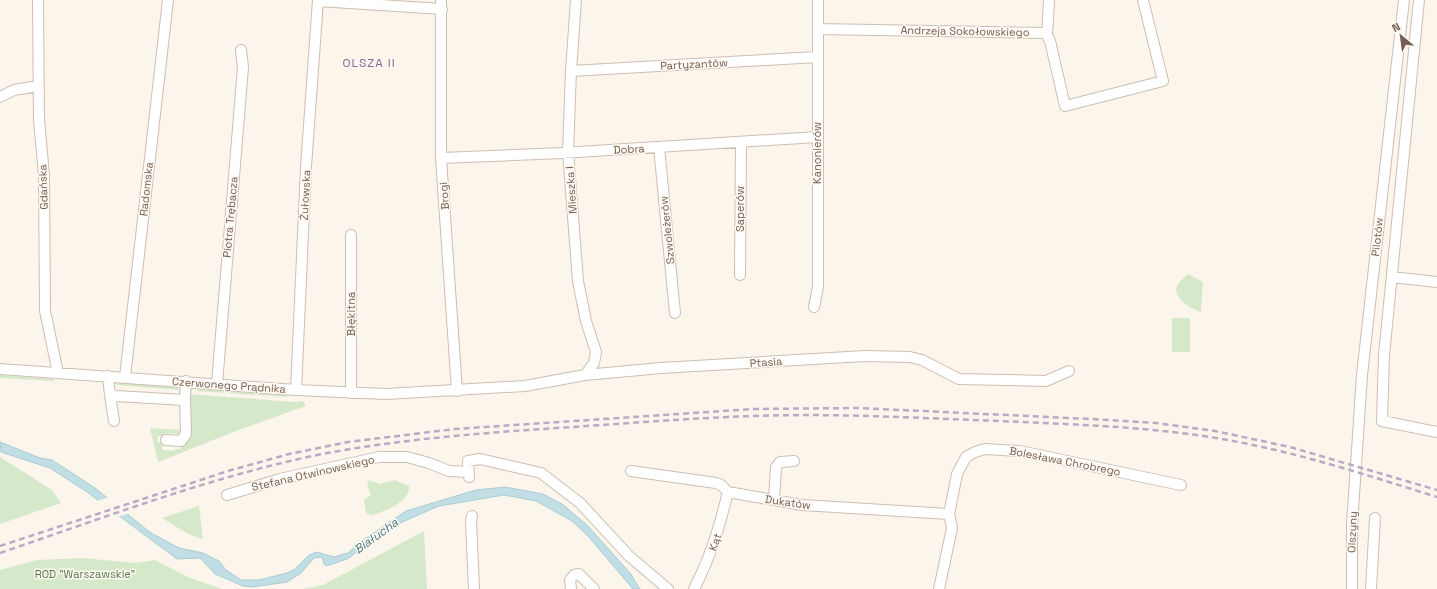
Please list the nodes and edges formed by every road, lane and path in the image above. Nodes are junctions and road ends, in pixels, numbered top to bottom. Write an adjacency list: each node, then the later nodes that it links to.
1 (38, 0): 16 (street, Gdańska)
2 (168, 0): 34 (street, Radomska)
3 (318, 0): 10 (street); 37 (street, Żułowska)
4 (576, 0): 15 (street, Mieszka I)
5 (818, 0): 11 (street, Kanonierów)
6 (1049, 0): 12 (street)
7 (1142, 0): 12 (street)
8 (1404, 0): 47 (street, Pilotów)
9 (1420, 0): 25 (street, Pilotów)
10 (442, 4): 22 (street, Brogi)
11 (818, 29): 12 (street, Andrzeja Sokołowskiego); 14 (street, Kanonierów)
12 (1047, 35)
13 (241, 50): 36 (street, Piotra Trębacza)
14 (817, 57): 15 (street, Partyzantów); 18 (street, Kanonierów)
15 (571, 71): 21 (street, Mieszka I)
16 (38, 86): 17 (street); 31 (street, Gdańska)
17 (0, 97)
18 (817, 137): 19 (street, Dobra); 27 (street, Kanonierów)
19 (741, 142): 20 (street, Dobra); 24 (street, Saperów)
20 (659, 147): 21 (street, Dobra); 28 (street, Szwoleżerów)
21 (568, 152): 22 (street, Dobra); 32 (street, Mieszka I)
22 (442, 158): 38 (street, Brogi)
23 (351, 235): 39 (street, Błękitna)
24 (740, 275)
25 (1392, 277): 26 (street); 43 (street, Pilotów)
26 (1437, 282)
27 (814, 307)
28 (675, 313)
29 (0, 369): 31 (street, Czerwonego Prądnika)
30 (1070, 370): 32 (street, Ptasia)
31 (58, 373): 33 (street, Czerwonego Prądnika)
32 (585, 375): 38 (street, Ptasia)
33 (108, 376): 34 (street, Czerwonego Prądnika); 40 (street)
34 (125, 377): 35 (street, Czerwonego Prądnika)
35 (186, 381): 36 (street, Czerwonego Prądnika); 41 (street)
36 (217, 384): 37 (street, Czerwonego Prądnika)
37 (296, 390): 39 (street, Czerwonego Prądnika)
38 (457, 391): 39 (street, Czerwonego Prądnika)
39 (351, 393)
40 (110, 396): 41 (street); 42 (street)
41 (185, 400): 44 (street)
42 (114, 421)
43 (1437, 432)
44 (166, 440)
45 (794, 461): 51 (street)
46 (630, 471): 49 (street, Dukatów)
47 (1354, 474): 61 (street, Olszyny)
48 (1181, 485): 52 (street, Bolesława Chrobrego)
49 (728, 492): 51 (street, Dukatów); 59 (street, Kąt)
50 (227, 495): 58 (street, Stefana Otwinowskiego)
51 (774, 500): 52 (street, Dukatów)
52 (949, 514): 60 (street, Bolesława Chrobrego)
53 (472, 516): 55 (street)
54 (1375, 518): 62 (street, Olszyny)
55 (474, 589)
56 (570, 589): 57 (street)
57 (594, 589)
58 (668, 589)
59 (694, 589)
60 (939, 589)
61 (1352, 589)
62 (1371, 589)

